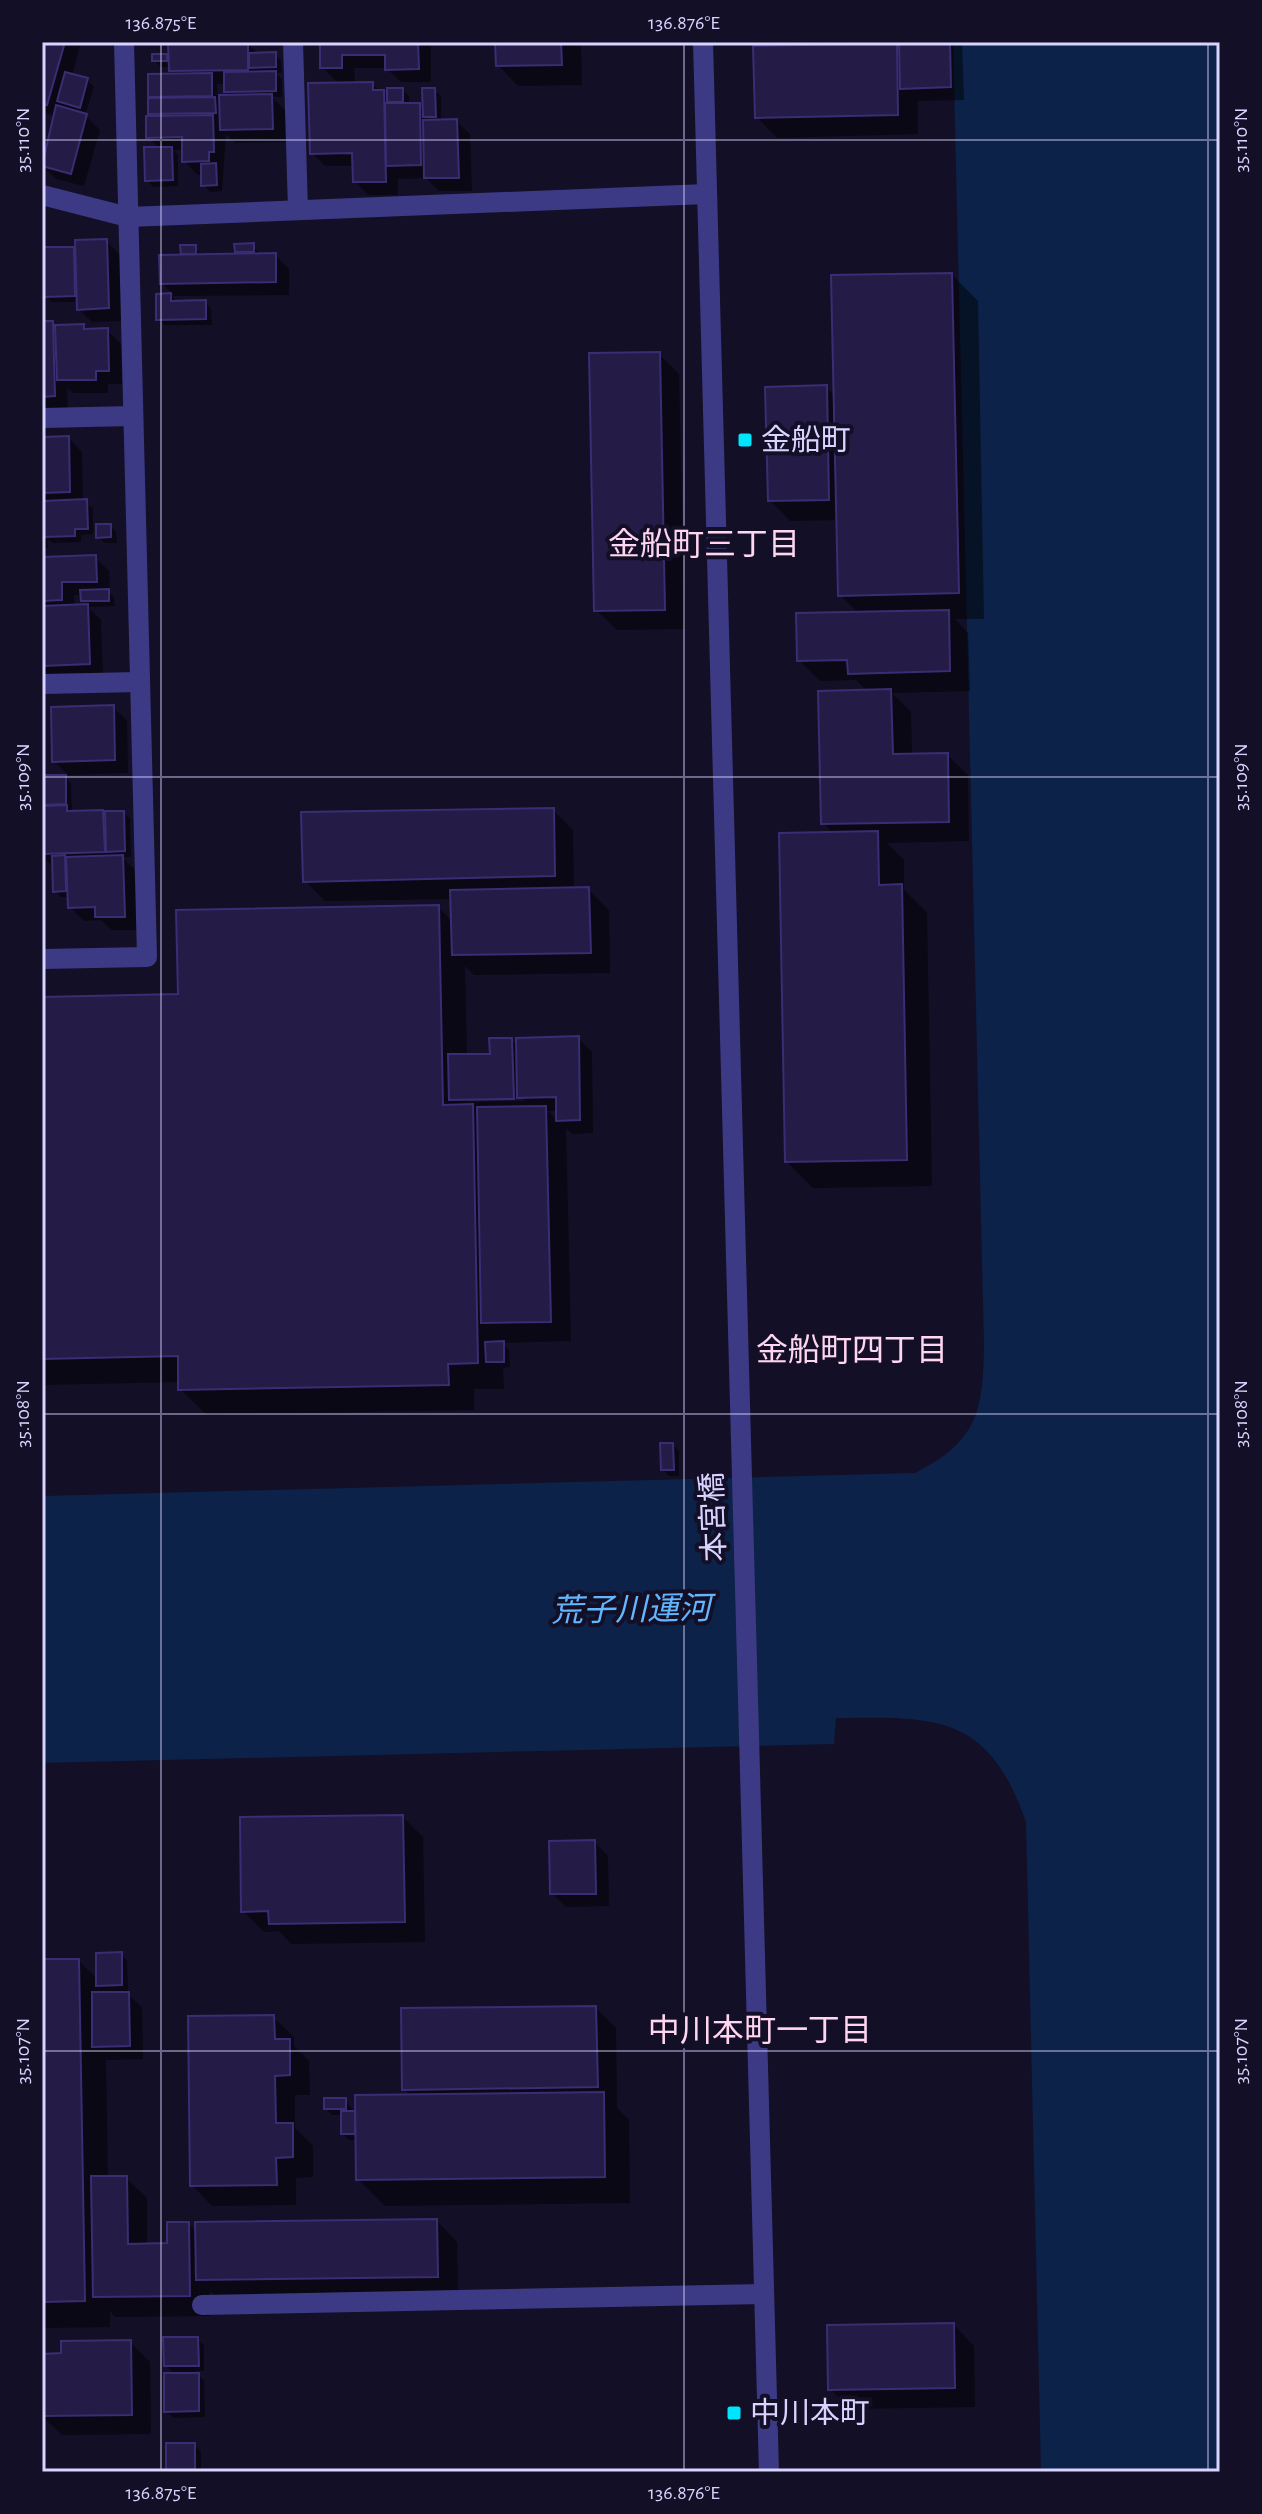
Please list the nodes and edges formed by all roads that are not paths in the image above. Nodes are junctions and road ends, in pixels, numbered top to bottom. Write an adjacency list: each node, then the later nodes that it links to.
1 (124, 42): 7 (street)
2 (293, 42): 6 (street)
3 (703, 42): 4 (street, 本宮橋)
4 (707, 194): 6 (street); 13 (street, 本宮橋)
5 (42, 195): 7 (street)
6 (298, 210): 7 (street)
7 (128, 217): 8 (street)
8 (133, 416): 9 (street); 10 (street)
9 (42, 418)
10 (140, 682): 11 (street); 12 (street)
11 (42, 684)
12 (42, 959)
13 (763, 2294): 14 (street); 15 (street, 本宮橋)
14 (202, 2305)
15 (769, 2472)

